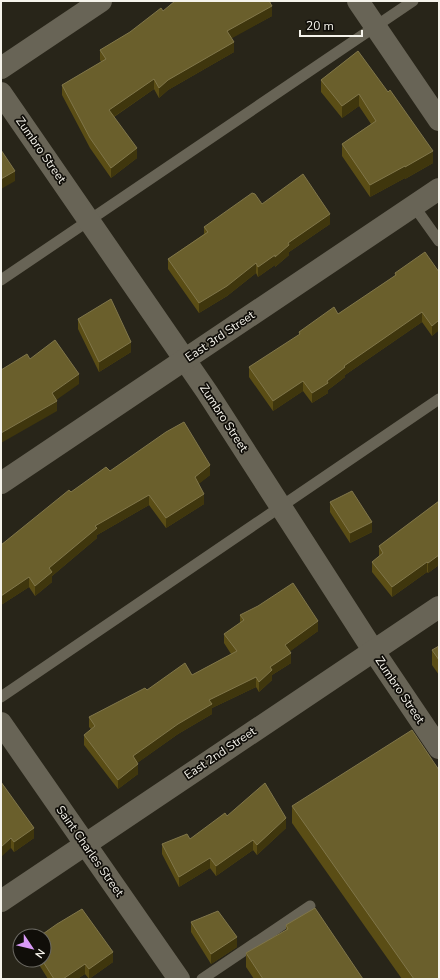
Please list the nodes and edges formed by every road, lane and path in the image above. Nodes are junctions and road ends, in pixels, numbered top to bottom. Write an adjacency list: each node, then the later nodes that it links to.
1 (101, 1): 5 (street)
2 (358, 1): 4 (street)
3 (413, 1): 4 (lane)
4 (375, 26): 7 (street); 10 (lane)
5 (1, 68)
6 (1, 93): 10 (street, Zumbro Street)
7 (439, 120)
8 (439, 189): 9 (street, East 3rd Street)
9 (414, 206): 11 (lane); 13 (street, East 3rd Street)
10 (90, 221): 12 (lane); 13 (street, Zumbro Street)
11 (439, 241)
12 (1, 280)
13 (186, 359): 15 (street, East 3rd Street); 16 (street, Zumbro Street)
14 (439, 400): 16 (lane)
15 (1, 483)
16 (280, 506): 18 (street, Zumbro Street); 19 (lane)
17 (439, 607): 18 (street, East 2nd Street)
18 (373, 650): 21 (street, Zumbro Street); 22 (street, East 2nd Street)
19 (1, 697)
20 (1, 723): 22 (street, Saint Charles Street)
21 (439, 748)
22 (85, 844): 23 (street, East 2nd Street); 25 (street, Saint Charles Street)
23 (1, 901)
24 (310, 906): 26 (lane)
25 (179, 979)
26 (202, 979)

